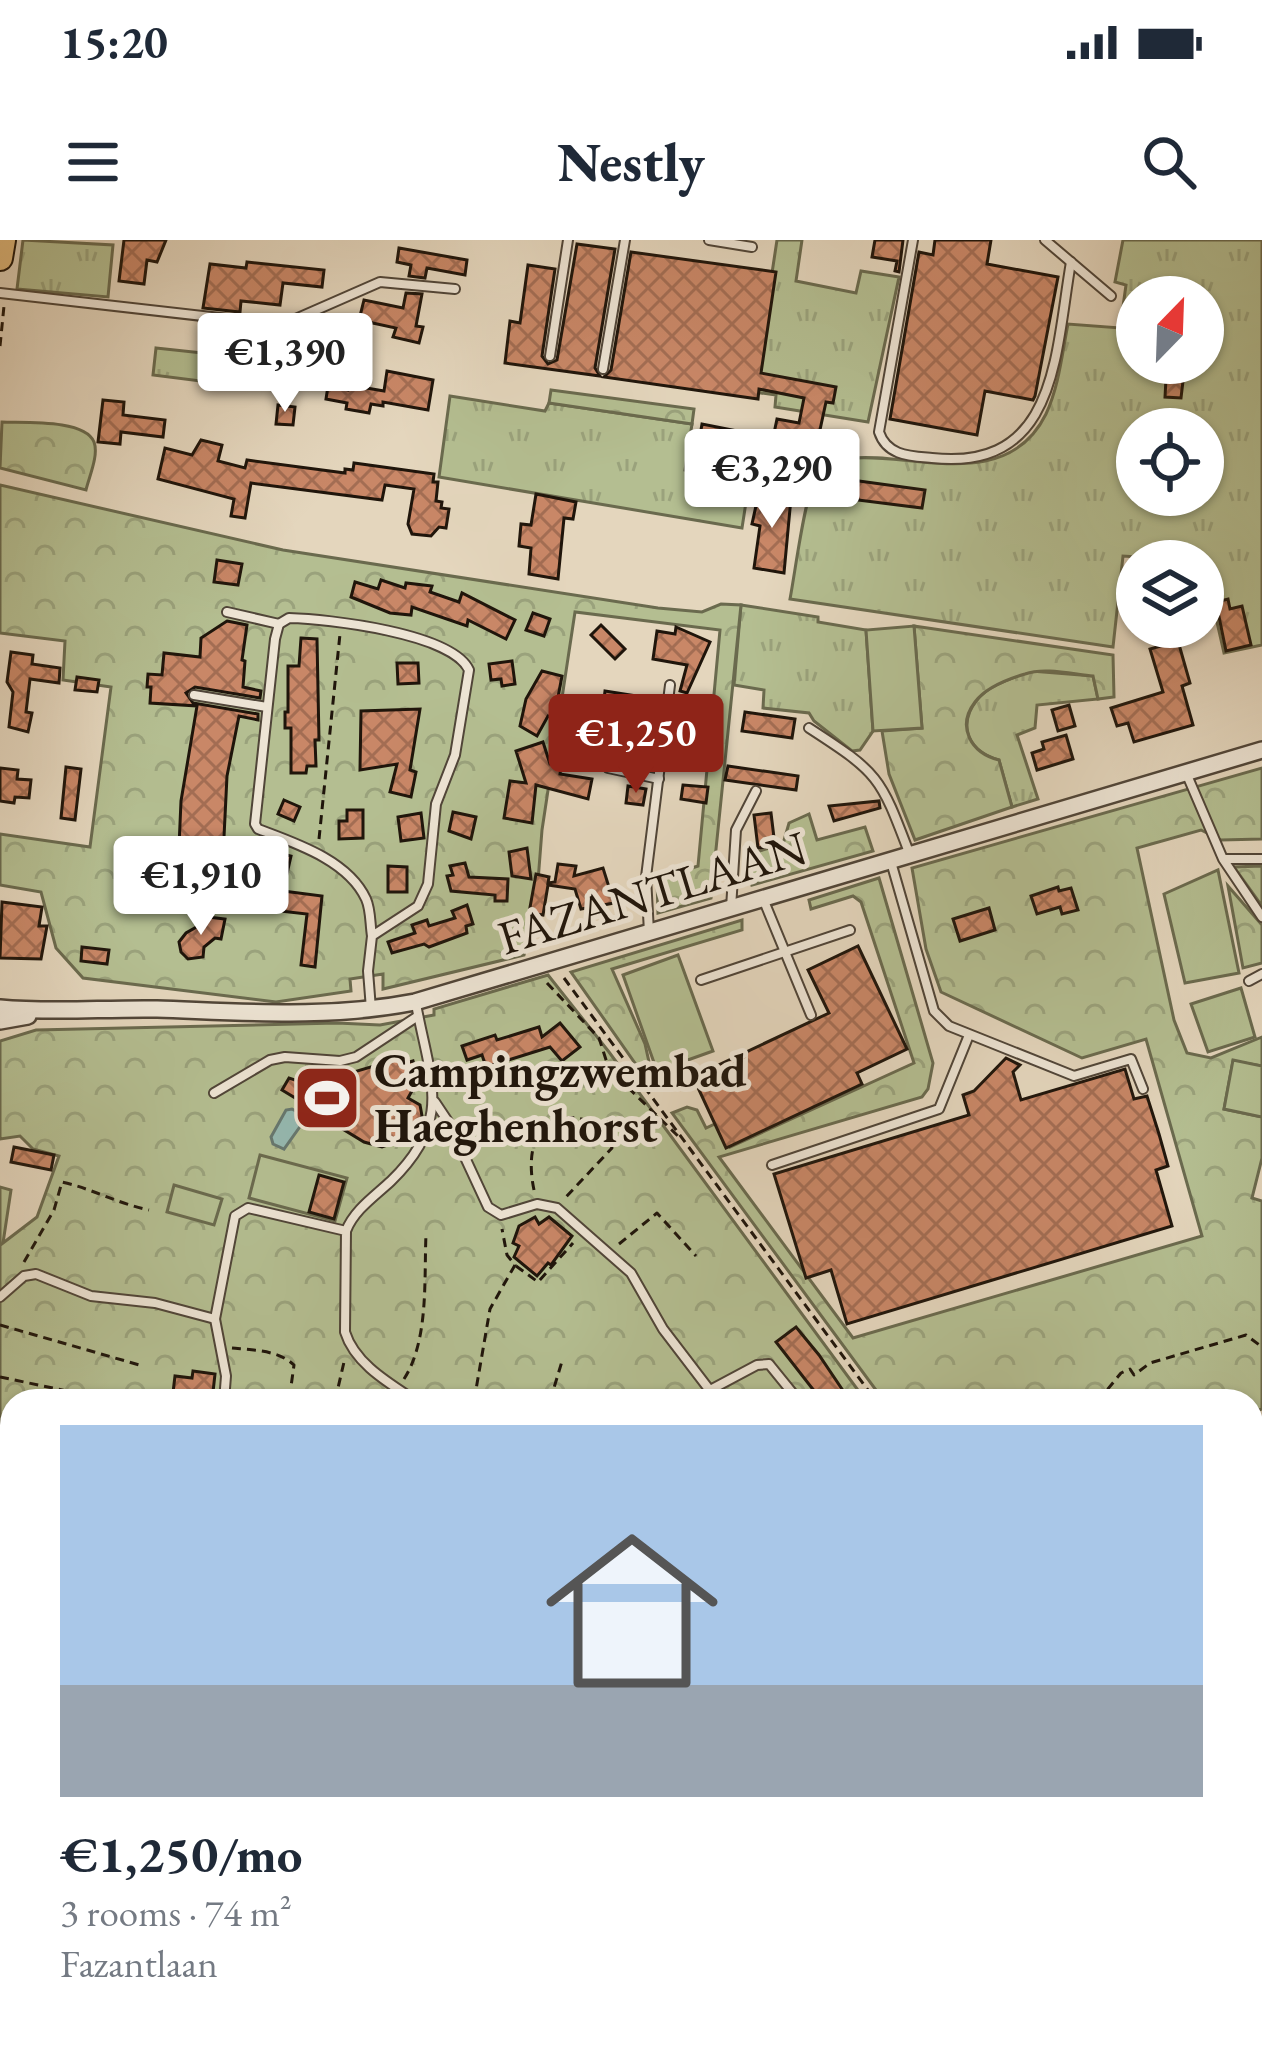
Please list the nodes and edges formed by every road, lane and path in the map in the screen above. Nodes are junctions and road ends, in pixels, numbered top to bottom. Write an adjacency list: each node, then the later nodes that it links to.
1 (3, 240): 8 (main road)
2 (568, 240): 13 (lane)
3 (625, 240): 14 (lane)
4 (709, 240): 7 (lane)
5 (913, 240): 9 (lane)
6 (1045, 240): 9 (lane)
7 (752, 247)
8 (0, 258)
9 (1071, 262): 12 (lane)
10 (454, 290): 11 (lane)
11 (0, 292)
12 (1111, 296)
13 (550, 356)
14 (603, 369)
15 (227, 612): 17 (lane)
16 (341, 620): 17 (lane); 27 (path); 37 (lane)
17 (280, 624): 20 (lane)
18 (670, 685): 25 (lane)
19 (194, 695): 20 (lane)
20 (266, 707): 27 (lane)
21 (809, 728): 28 (lane)
22 (1262, 750): 24 (street, FAZANTLAAN)
23 (608, 768): 25 (lane)
24 (1186, 773): 28 (street, FAZANTLAAN); 29 (lane)
25 (659, 778): 36 (lane)
26 (756, 791): 33 (lane)
27 (318, 850): 37 (lane)
28 (910, 856): 31 (street, FAZANTLAAN)
29 (1223, 859): 30 (lane); 34 (lane)
30 (1262, 859)
31 (891, 862): 32 (street, FAZANTLAAN); 50 (lane)
32 (763, 900): 33 (street, FAZANTLAAN); 38 (lane)
33 (731, 909): 36 (street, FAZANTLAAN)
34 (1262, 917)
35 (850, 930): 38 (lane)
36 (649, 933): 39 (street, FAZANTLAAN)
37 (372, 936): 46 (lane)
38 (784, 952): 42 (lane); 48 (lane)
39 (552, 962): 40 (street, FAZANTLAAN); 54 (path)
40 (534, 968): 45 (street, FAZANTLAAN); 54 (path)
41 (1262, 974): 43 (lane)
42 (701, 980)
43 (1249, 981)
44 (0, 1008): 47 (street, FAZANTLAAN)
45 (417, 1009): 46 (street, FAZANTLAAN); 52 (lane); 53 (lane)
46 (372, 1010): 47 (street, FAZANTLAAN)
47 (49, 1011): 49 (street, FAZANTLAAN)
48 (811, 1015)
49 (0, 1021)
50 (969, 1035): 51 (lane); 55 (lane)
51 (1142, 1089)
52 (214, 1093)
53 (435, 1102): 59 (lane); 60 (lane)
54 (686, 1144): 85 (path)
55 (772, 1165)
56 (537, 1204): 57 (lane); 57 (path); 59 (lane)
57 (557, 1208): 61 (lane)
58 (148, 1210): 66 (path)
59 (501, 1215): 65 (path)
60 (346, 1231): 68 (lane); 70 (lane)
61 (584, 1231): 63 (lane); 65 (path)
62 (426, 1234): 76 (path)
63 (608, 1253): 64 (path); 83 (lane)
64 (696, 1256)
65 (515, 1264): 81 (path)
66 (24, 1276): 67 (lane); 68 (lane)
67 (0, 1297)
68 (215, 1319): 71 (lane)
69 (0, 1325): 74 (path)
70 (349, 1343): 76 (lane); 80 (path)
71 (219, 1347): 78 (lane); 79 (path)
72 (1262, 1347): 86 (path)
73 (563, 1358): 82 (path)
74 (143, 1366)
75 (0, 1377): 77 (path)
76 (395, 1388)
77 (58, 1389)
78 (225, 1389)
79 (291, 1389)
80 (338, 1389)
81 (476, 1389)
82 (554, 1389)
83 (712, 1389): 84 (lane)
84 (789, 1389)
85 (866, 1389)
86 (1108, 1389)

